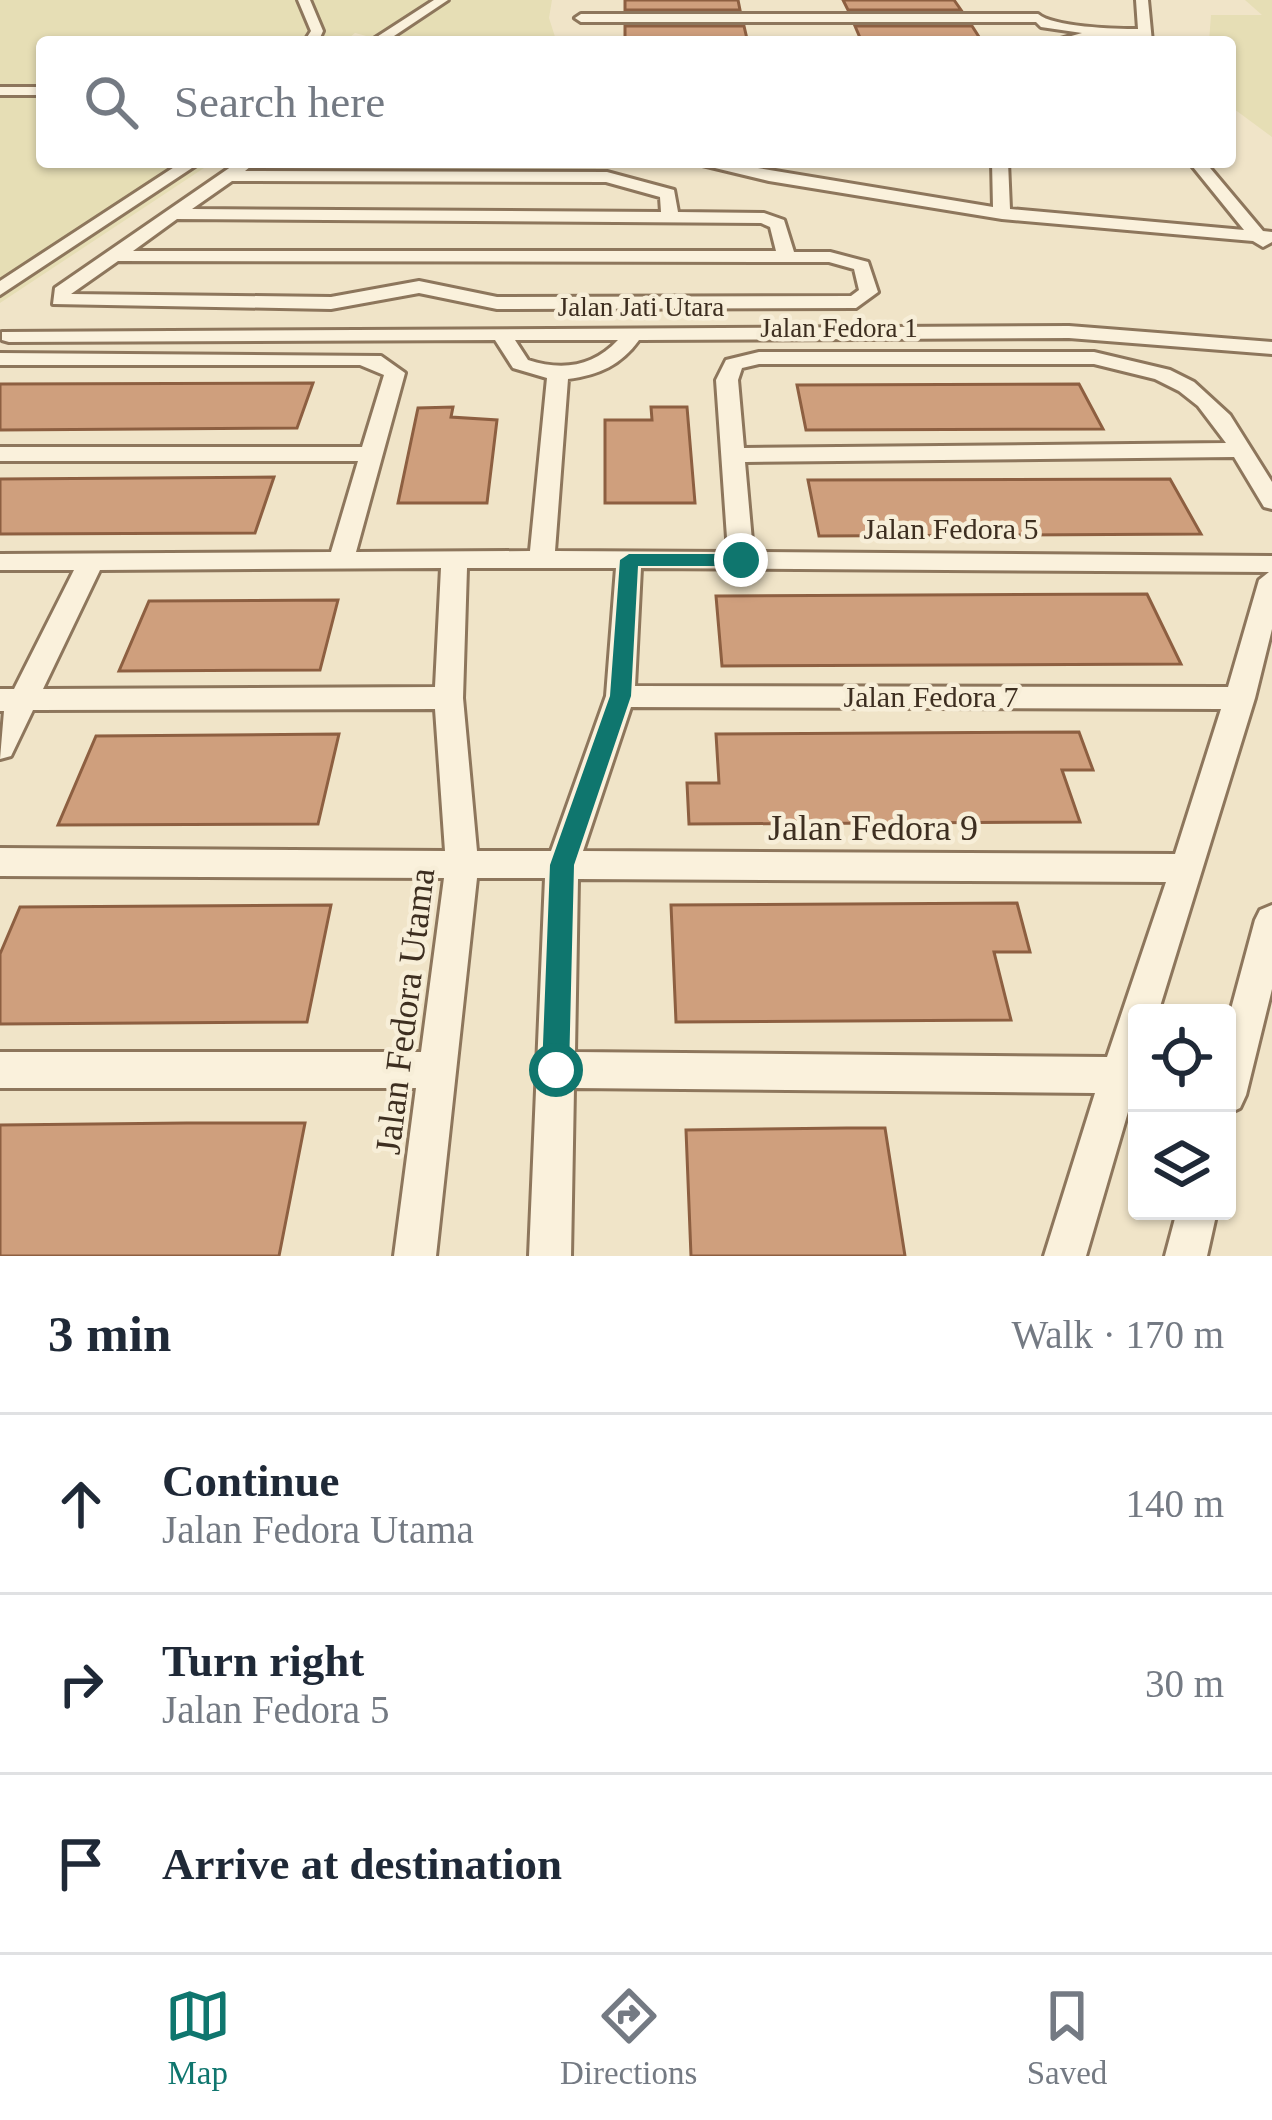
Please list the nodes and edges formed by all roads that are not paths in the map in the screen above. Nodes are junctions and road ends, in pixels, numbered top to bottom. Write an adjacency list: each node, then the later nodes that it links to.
1 (304, 0): 11 (street)
2 (442, 0): 12 (street)
3 (577, 0): 7 (street)
4 (804, 0): 9 (street)
5 (1023, 0): 8 (street)
6 (1142, 0): 17 (street)
7 (581, 18): 9 (street); 13 (street)
8 (1039, 21): 9 (street); 10 (street); 14 (street)
9 (813, 24)
10 (1092, 33): 15 (street); 16 (street)
11 (314, 36)
12 (385, 36)
13 (584, 36)
14 (1051, 36)
15 (1089, 36)
16 (1132, 36)
17 (1146, 36)
18 (0, 91): 19 (street)
19 (36, 91)
20 (185, 168): 37 (street)
21 (239, 168): 26 (street)
22 (477, 168): 27 (street)
23 (727, 168): 31 (street)
24 (1000, 168): 31 (street)
25 (1202, 168): 32 (street)
26 (227, 176): 27 (street); 28 (street)
27 (548, 177): 30 (street)
28 (174, 214): 29 (street); 36 (street)
29 (438, 214): 30 (street); 34 (street)
30 (670, 214): 35 (street)
31 (1002, 214): 32 (street)
32 (1265, 237): 33 (street)
33 (1272, 253)
34 (428, 255): 35 (street); 36 (street); 38 (street)
35 (786, 255): 38 (street)
36 (114, 256): 38 (street)
37 (0, 290)
38 (413, 311): 39 (street, Jalan Jati Utara); 41 (street, Jalan Jati Utara)
39 (501, 334): 40 (street, Jalan Jati Utara); 43 (street)
40 (632, 334): 42 (street, Jalan Jati Utara); 43 (street)
41 (4, 348): 46 (street)
42 (1272, 348)
43 (558, 373): 49 (street)
44 (1240, 450): 47 (street); 47 (street, Jalan Fedora 1); 48 (street, Jalan Fedora 1)
45 (0, 454): 46 (street)
46 (372, 454): 50 (street)
47 (733, 455): 53 (street, Jalan Fedora 1)
48 (1272, 502)
49 (542, 559): 51 (street, Jalan Fedora 5); 52 (street, Jalan Fedora 5)
50 (340, 560): 51 (street, Jalan Fedora 5); 55 (street, Jalan Fedora 5)
51 (454, 560): 59 (street, Jalan Fedora Utama)
52 (629, 560): 53 (street, Jalan Fedora 5); 58 (street)
53 (741, 560): 56 (street, Jalan Fedora 5)
54 (0, 562): 55 (street, Jalan Fedora 5)
55 (91, 562): 61 (street)
56 (1272, 564)
57 (1272, 580): 60 (street)
58 (620, 696): 60 (street, Jalan Fedora 7); 64 (street)
59 (449, 698): 61 (street); 65 (street, Jalan Fedora Utama)
60 (1241, 698): 66 (street)
61 (12, 700): 62 (street)
62 (0, 748)
63 (0, 862): 65 (street, Jalan Fedora 9)
64 (562, 865): 65 (street, Jalan Fedora 9); 66 (street, Jalan Fedora 9); 71 (street)
65 (463, 866): 70 (street, Jalan Fedora Utama)
66 (1184, 868): 72 (street)
67 (1272, 920): 68 (street)
68 (1236, 1060)
69 (0, 1070): 70 (street)
70 (437, 1070): 74 (street, Jalan Fedora Utama)
71 (556, 1070): 72 (street); 75 (street)
72 (1117, 1075): 76 (street)
73 (1195, 1220): 77 (street)
74 (415, 1256)
75 (550, 1256)
76 (1065, 1256)
77 (1186, 1256)

